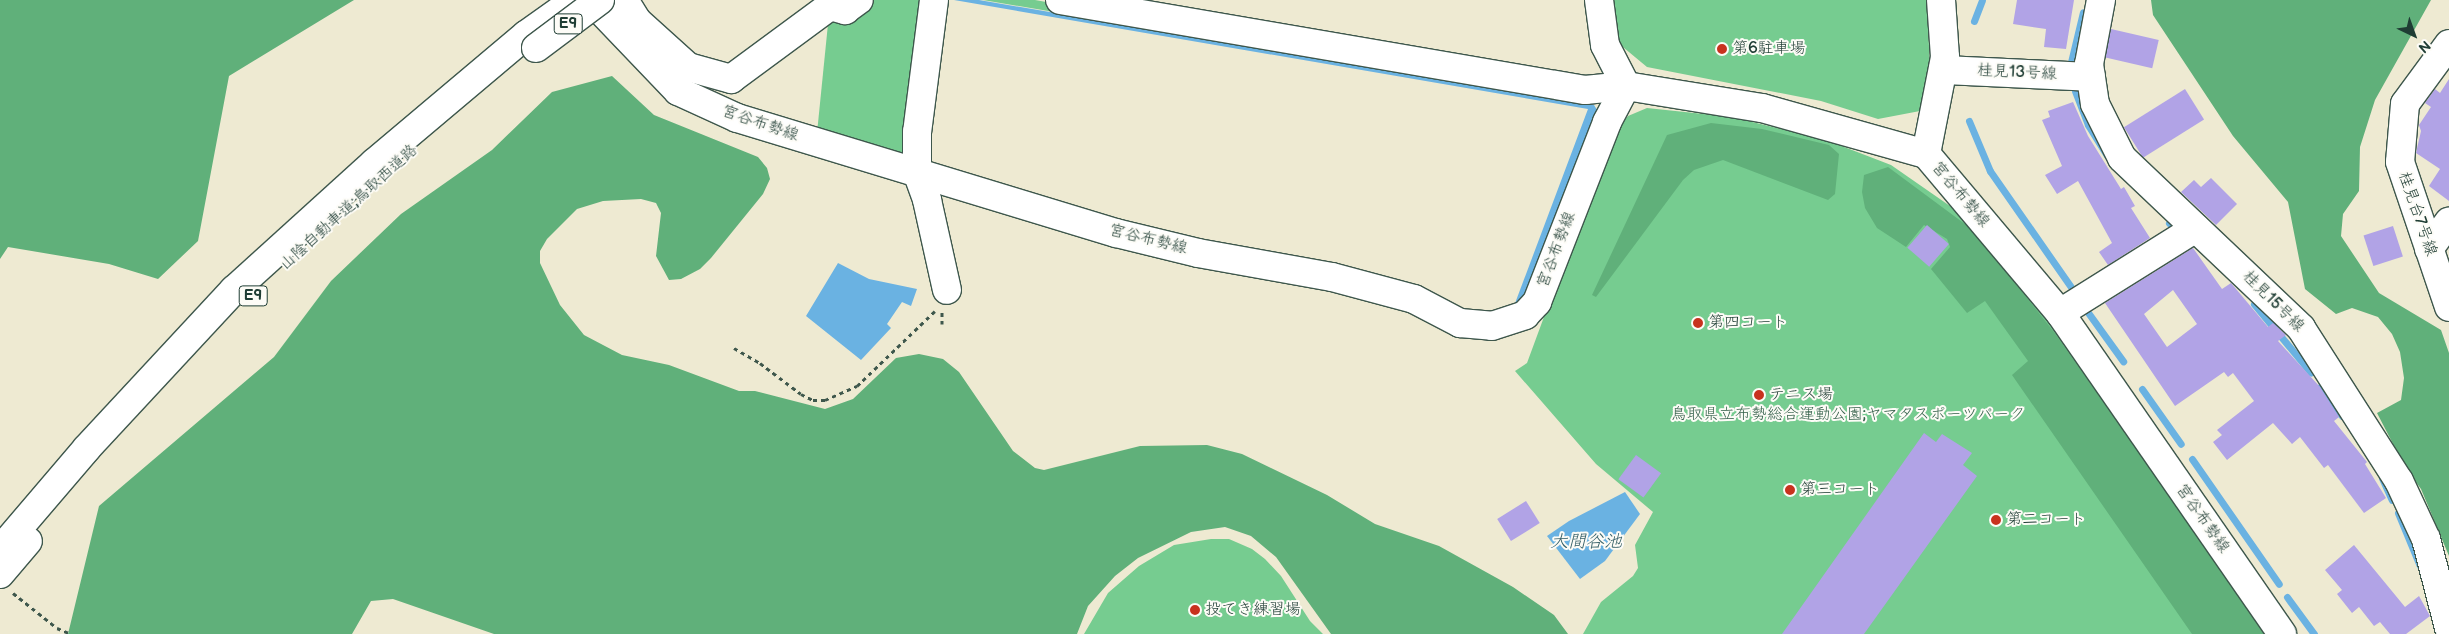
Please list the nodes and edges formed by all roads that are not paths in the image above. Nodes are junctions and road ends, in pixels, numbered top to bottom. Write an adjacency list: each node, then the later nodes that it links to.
1 (575, 0): 11 (main road, 山陰自動車道;鳥取西道路 / E9)
2 (591, 0): 17 (main road, 宮谷布勢線)
3 (600, 0): 11 (main road, 山陰自動車道;鳥取西道路 / E9, bridge)
4 (624, 0): 5 (main road)
5 (859, 0)
6 (934, 0): 17 (main road)
7 (1060, 0): 15 (main road)
8 (1599, 0): 15 (main road)
9 (1941, 0): 13 (main road)
10 (2101, 0): 14 (main road, 桂見15号線)
11 (531, 42): 24 (main road, 山陰自動車道;鳥取西道路 / E9); 25 (main road, 山陰自動車道;鳥取西道路 / E9)
12 (2449, 44): 20 (main road, 桂見台7号線)
13 (1943, 70): 14 (main road, 桂見13号線); 16 (main road)
14 (2091, 76): 19 (main road, 桂見15号線)
15 (1626, 86): 16 (main road, 宮谷布勢線); 17 (main road, 宮谷布勢線)
16 (1926, 154): 23 (main road, 宮谷布勢線)
17 (917, 172): 21 (main road)
18 (2449, 221): 20 (main road)
19 (2196, 228): 23 (main road); 26 (main road, 桂見15号線)
20 (2429, 249): 22 (main road, 桂見台7号線)
21 (947, 290)
22 (2449, 308)
23 (2060, 313): 27 (main road, 宮谷布勢線)
24 (0, 550)
25 (5, 582)
26 (2449, 628)
27 (2282, 634)

